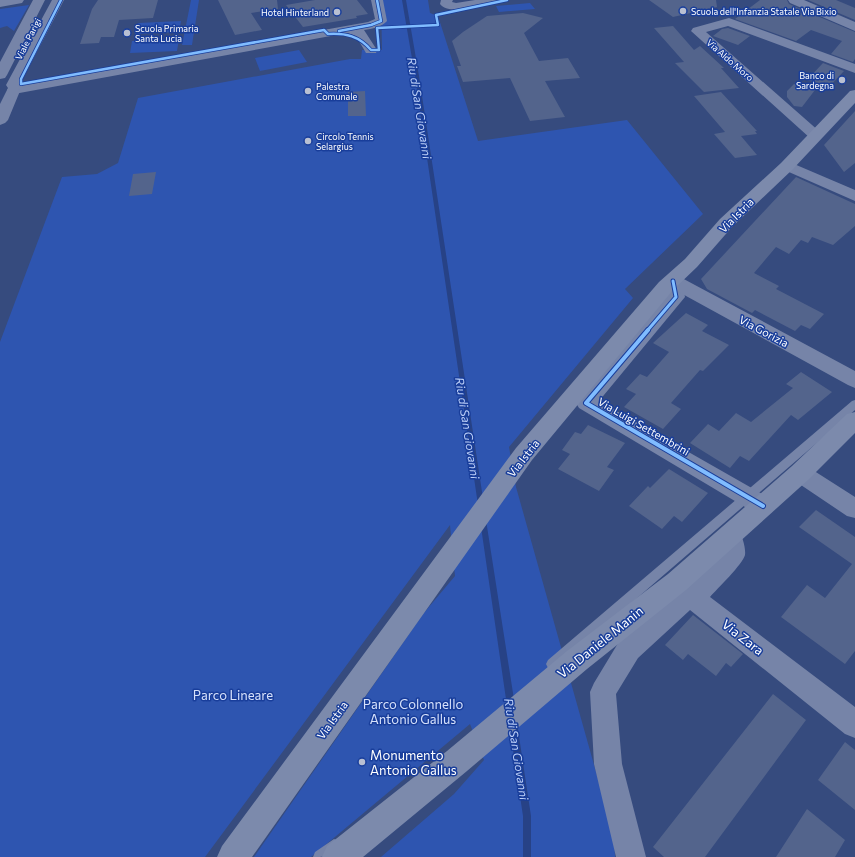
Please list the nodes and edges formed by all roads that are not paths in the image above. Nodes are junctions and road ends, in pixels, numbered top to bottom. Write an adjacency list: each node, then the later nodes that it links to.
1 (18, 0): 9 (street)
2 (39, 0): 14 (street, Viale Parigi)
3 (58, 0): 15 (street, Viale Parigi)
4 (378, 0): 11 (street)
5 (446, 0): 8 (street)
6 (495, 0): 8 (street)
7 (794, 0): 10 (street)
8 (473, 2)
9 (0, 3)
10 (855, 27)
11 (347, 29): 12 (street); 15 (street)
12 (372, 50)
13 (855, 69): 18 (street, Via Aldo Moro)
14 (0, 75)
15 (8, 90): 17 (street, Viale Parigi)
16 (855, 94): 18 (main road, Via Istria)
17 (0, 120)
18 (816, 135): 19 (main road, Via Istria)
19 (787, 166): 20 (street); 21 (main road, Via Istria)
20 (855, 196)
21 (674, 281): 22 (street, Via Gorizia); 26 (street, Via Luigi Settembrini); 29 (main road, Via Istria)
22 (855, 380)
23 (855, 404): 26 (lane)
24 (855, 420): 25 (main road, Via Daniele Manin)
25 (800, 473): 26 (main road, Via Daniele Manin); 27 (street)
26 (755, 501): 28 (main road, Via Daniele Manin); 31 (lane)
27 (855, 509)
28 (730, 535): 30 (street); 33 (main road, Via Daniele Manin)
29 (442, 574): 34 (main road, Via Istria); 35 (lane)
30 (694, 598): 32 (street, Via Zara); 38 (street)
31 (544, 670)
32 (855, 724)
33 (460, 750): 36 (lane); 37 (main road, Via Daniele Manin)
34 (233, 857)
35 (243, 857)
36 (320, 857)
37 (338, 857)
38 (631, 857)

